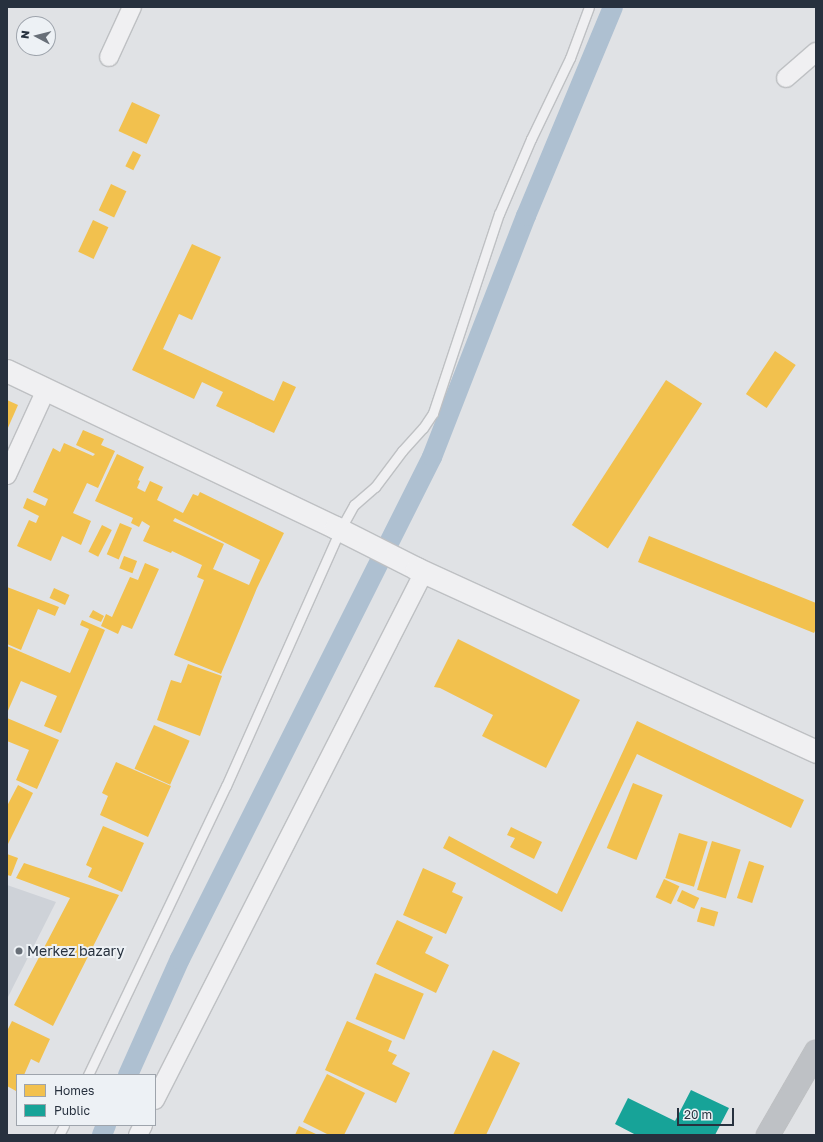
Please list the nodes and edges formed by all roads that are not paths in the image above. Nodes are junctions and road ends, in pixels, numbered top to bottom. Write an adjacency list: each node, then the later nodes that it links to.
1 (132, 7): 4 (street)
2 (589, 7): 9 (lane)
3 (816, 52): 5 (street)
4 (110, 57)
5 (786, 78)
6 (7, 371): 7 (street)
7 (46, 390): 8 (street); 9 (street)
8 (7, 475)
9 (343, 532): 10 (street); 13 (lane)
10 (421, 571): 11 (street); 14 (street)
11 (816, 752)
12 (816, 1052): 19 (main road)
13 (88, 1074)
14 (156, 1098)
15 (64, 1126): 17 (lane)
16 (142, 1126): 18 (street)
17 (59, 1135)
18 (138, 1135)
19 (768, 1135)

